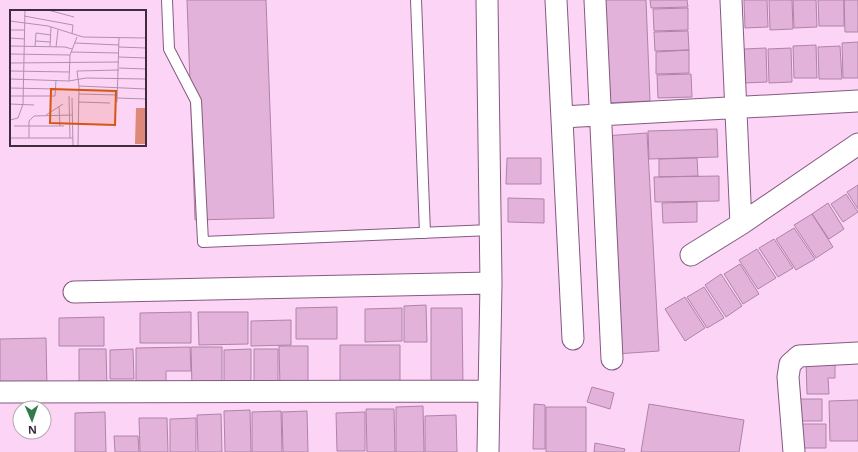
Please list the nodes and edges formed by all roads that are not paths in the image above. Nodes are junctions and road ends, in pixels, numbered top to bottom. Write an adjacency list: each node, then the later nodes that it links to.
1 (167, 0): 14 (lane)
2 (416, 0): 14 (lane)
3 (488, 0): 13 (street)
4 (556, 0): 10 (street)
5 (595, 0): 9 (street)
6 (731, 0): 8 (street)
7 (858, 101): 8 (street)
8 (735, 108): 9 (street); 12 (street)
9 (600, 115): 10 (street); 20 (street)
10 (562, 117): 18 (street)
11 (858, 144): 12 (street)
12 (741, 224): 15 (street)
13 (491, 230): 14 (lane); 16 (street)
14 (424, 233)
15 (691, 255)
16 (491, 282): 17 (street); 21 (street)
17 (74, 292)
18 (573, 339)
19 (858, 353): 24 (street)
20 (612, 360)
21 (489, 391): 22 (street); 23 (street)
22 (0, 392)
23 (488, 452)
24 (794, 452)

